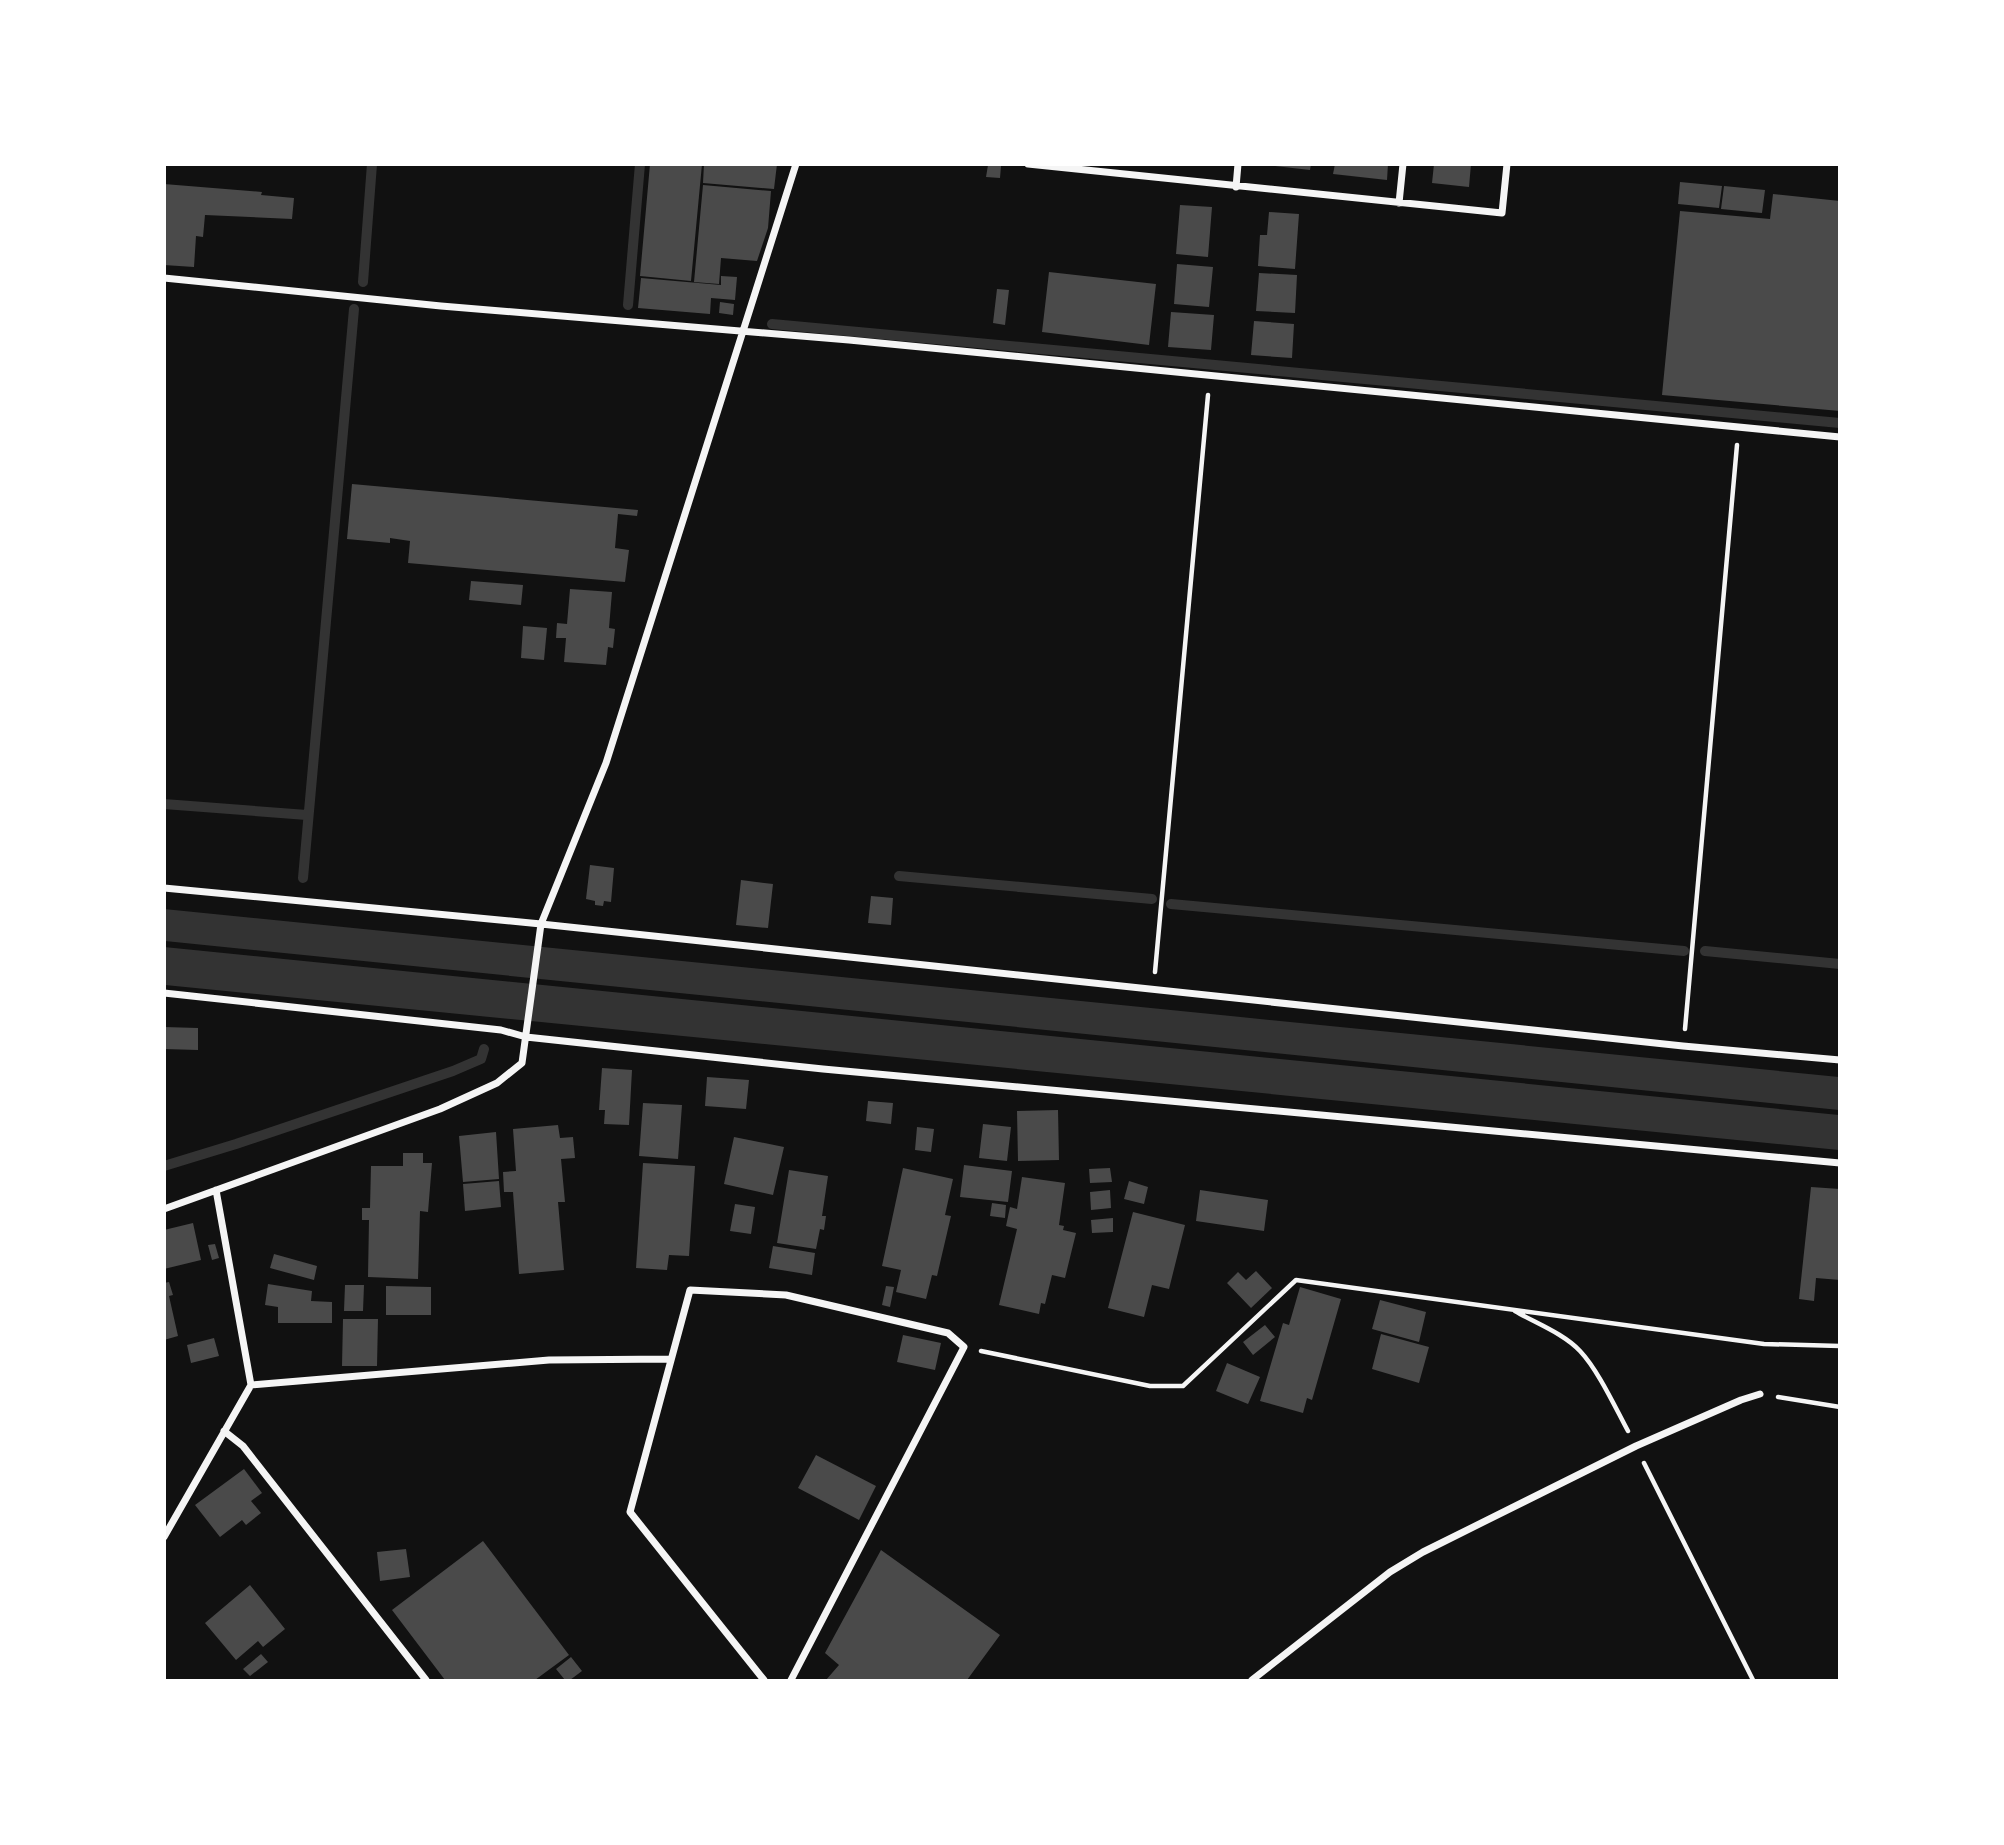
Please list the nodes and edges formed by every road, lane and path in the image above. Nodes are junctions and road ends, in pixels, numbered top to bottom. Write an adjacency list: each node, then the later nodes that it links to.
1 (796, 164): 9 (street)
2 (1028, 164): 6 (street)
3 (1238, 164): 6 (street)
4 (1404, 164): 7 (street)
5 (1507, 164): 7 (street)
6 (1236, 187): 7 (street)
7 (1399, 203)
8 (164, 278): 9 (street)
9 (744, 333): 10 (street); 14 (street)
10 (1210, 377): 11 (street); 15 (path)
11 (1738, 427): 12 (street); 18 (path)
12 (1839, 437)
13 (164, 888): 14 (street)
14 (541, 925): 15 (street); 17 (street)
15 (1154, 991): 18 (street)
16 (164, 993): 17 (street)
17 (526, 1037): 20 (street); 21 (street)
18 (1683, 1046): 19 (street)
19 (1839, 1060)
20 (1839, 1163)
21 (216, 1190): 22 (street); 27 (street)
22 (164, 1209)
23 (1511, 1309): 24 (path); 25 (path); 31 (path)
24 (1839, 1346)
25 (964, 1347): 26 (street); 35 (street)
26 (671, 1359): 27 (street); 34 (street)
27 (251, 1385): 30 (street)
28 (1760, 1395): 29 (path); 31 (street)
29 (1839, 1407)
30 (224, 1431): 32 (street); 33 (street)
31 (1636, 1446): 36 (street); 37 (path)
32 (164, 1537)
33 (426, 1681)
34 (764, 1681)
35 (791, 1681)
36 (1252, 1681)
37 (1753, 1681)

